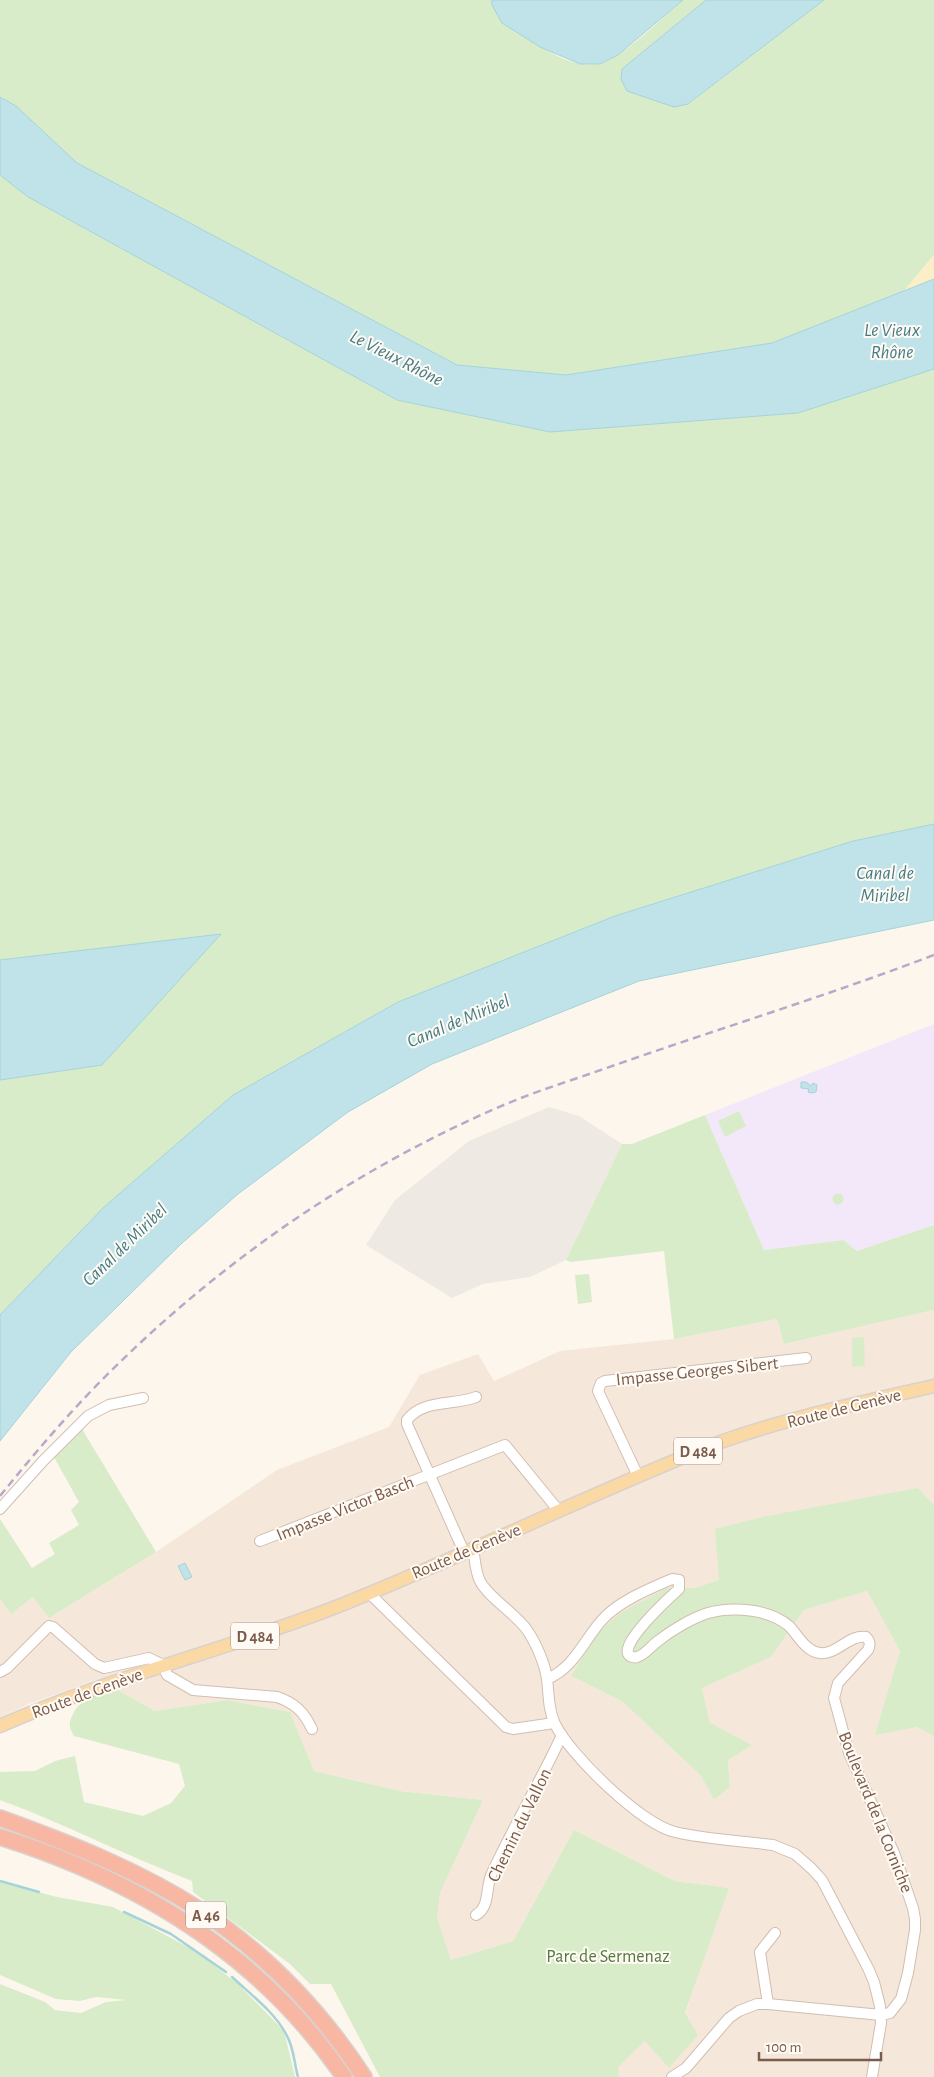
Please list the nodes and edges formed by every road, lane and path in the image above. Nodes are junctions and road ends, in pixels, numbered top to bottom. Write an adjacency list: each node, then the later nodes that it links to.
1 (806, 1358): 6 (street, Impasse Georges Sibert)
2 (934, 1386): 6 (main road, Route de Genève / D 484)
3 (476, 1397): 5 (street)
4 (143, 1398): 7 (street)
5 (429, 1474): 8 (street, Impasse Victor Basch); 9 (street, Impasse Victor Basch); 10 (street)
6 (638, 1476): 8 (main road, Route de Genève / D 484)
7 (0, 1509)
8 (559, 1511): 10 (main road, Route de Genève / D 484)
9 (260, 1541)
10 (469, 1550): 11 (main road, Route de Genève / D 484); 14 (street)
11 (369, 1593): 12 (main road, Route de Genève / D 484); 15 (street)
12 (163, 1666): 13 (street); 16 (main road, Route de Genève / D 484); 17 (street)
13 (1, 1669)
14 (547, 1679): 15 (street); 24 (street, Boulevard de la Corniche)
15 (554, 1723): 18 (street)
16 (3, 1724)
17 (312, 1729)
18 (562, 1735): 21 (street, Chemin du Vallon); 24 (street)
19 (0, 1818): 27 (highway, A 46)
20 (0, 1837): 26 (highway, A 46)
21 (476, 1915)
22 (775, 1933): 23 (street)
23 (768, 2004): 24 (street); 25 (street)
24 (880, 2015): 29 (street)
25 (686, 2072): 28 (street)
26 (344, 2077)
27 (364, 2077)
28 (672, 2077)
29 (872, 2077)

